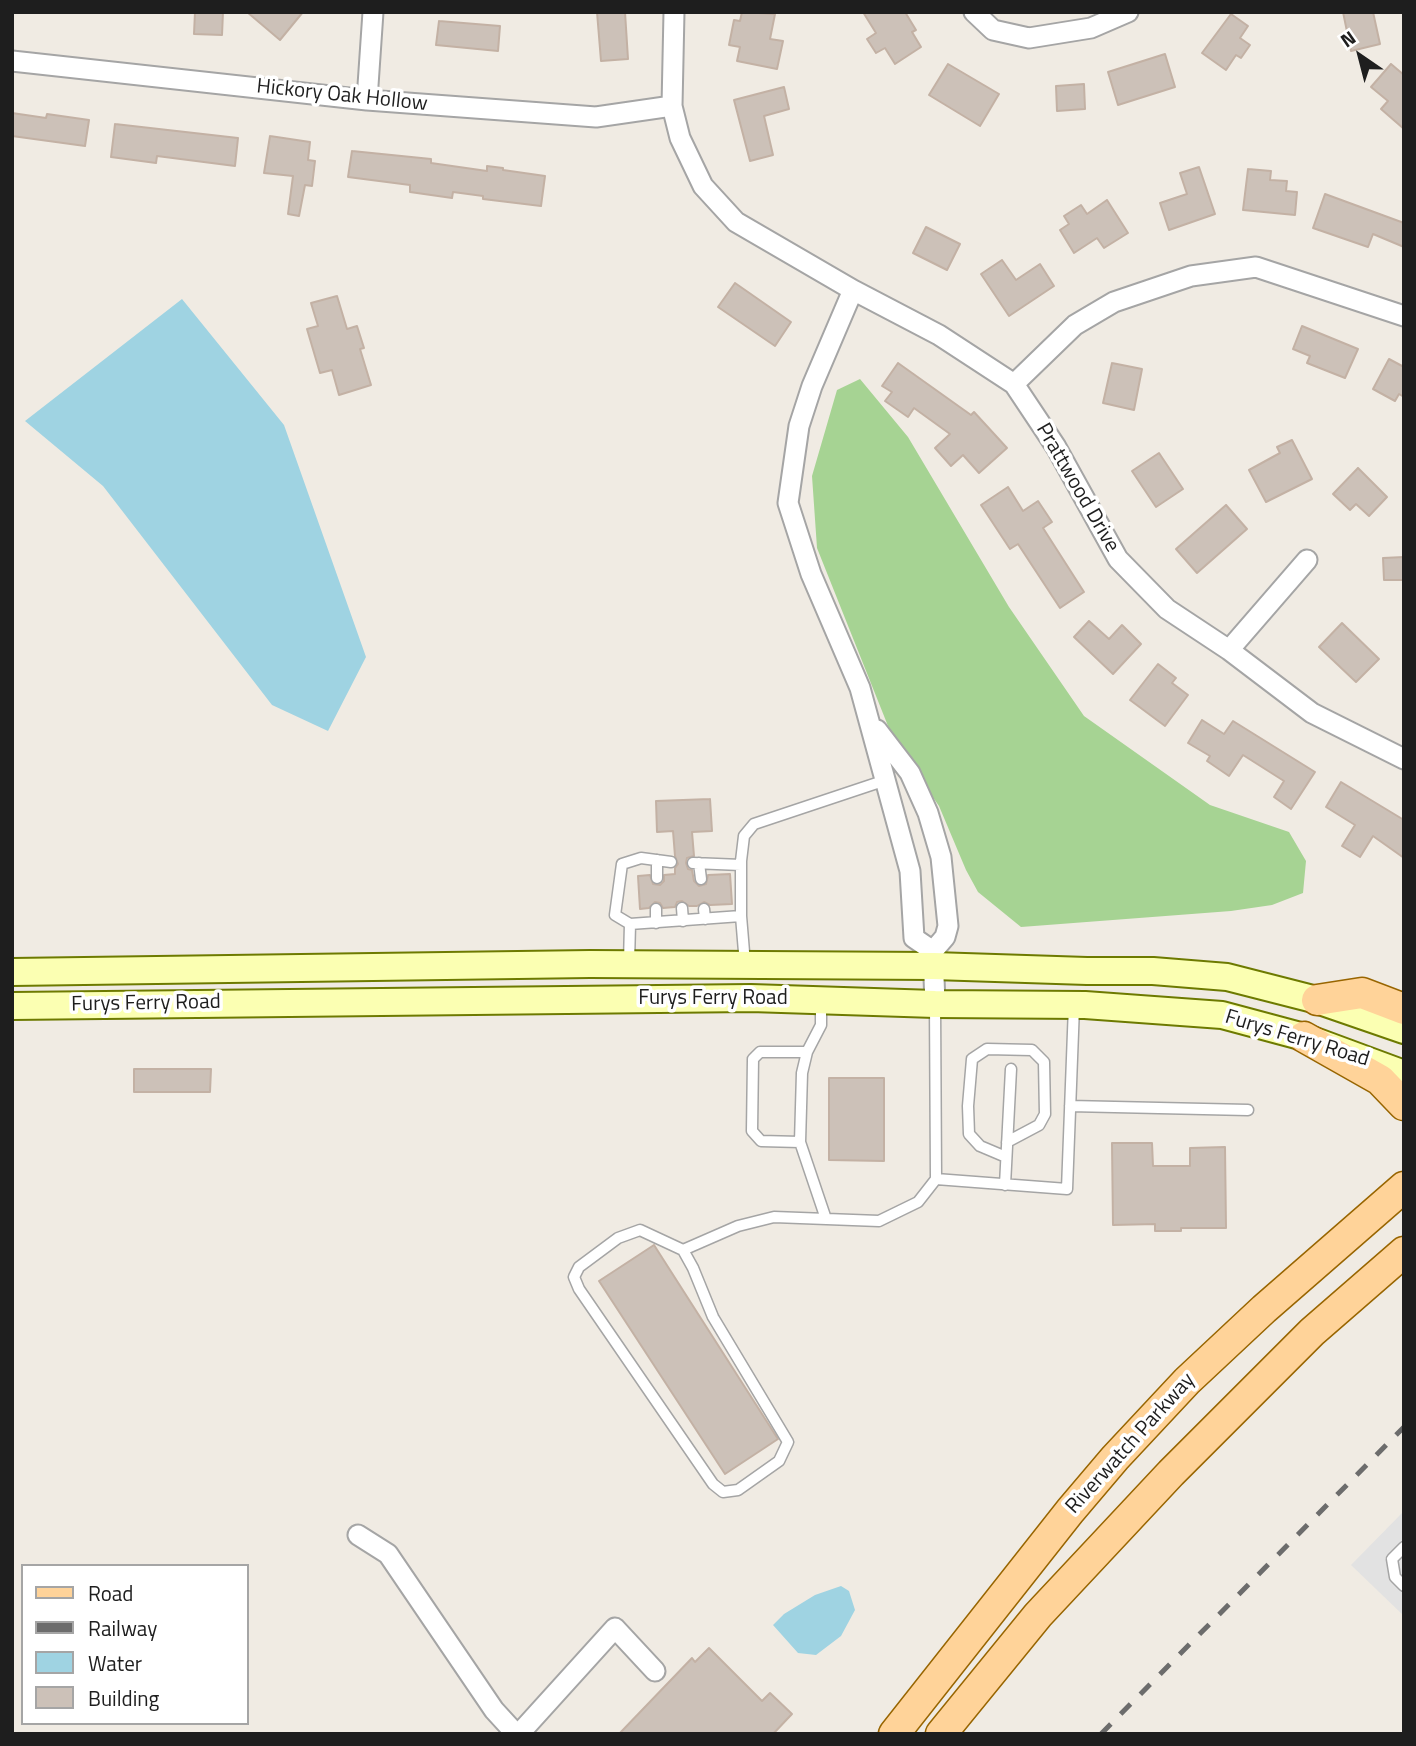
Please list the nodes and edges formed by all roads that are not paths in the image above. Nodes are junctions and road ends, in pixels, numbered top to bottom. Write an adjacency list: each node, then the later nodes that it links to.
1 (373, 12): 6 (street)
2 (674, 12): 7 (street, Prattwood Drive)
3 (974, 12): 4 (street)
4 (1128, 12)
5 (12, 61): 6 (street, Hickory Oak Hollow)
6 (367, 100): 7 (street, Hickory Oak Hollow)
7 (672, 107): 8 (street, Prattwood Drive)
8 (853, 290): 10 (street, Prattwood Drive); 13 (street)
9 (1404, 316): 10 (street)
10 (1014, 384): 12 (street, Prattwood Drive)
11 (1307, 560): 12 (street)
12 (1229, 650): 14 (street, Prattwood Drive)
13 (870, 721): 15 (street); 27 (street)
14 (1404, 759)
15 (886, 780): 18 (lane); 27 (street)
16 (657, 860): 17 (lane); 19 (lane); 26 (lane)
17 (671, 862)
18 (741, 865): 20 (lane); 23 (lane)
19 (657, 878)
20 (701, 879)
21 (682, 908): 24 (lane)
22 (656, 909): 25 (lane)
23 (741, 916): 24 (lane); 29 (lane)
24 (683, 921): 25 (lane)
25 (656, 923): 26 (lane)
26 (630, 925): 28 (lane)
27 (933, 959): 29 (main road, Furys Ferry Road); 32 (main road, Furys Ferry Road); 33 (street)
28 (629, 965): 29 (main road, Furys Ferry Road); 30 (main road, Furys Ferry Road)
29 (746, 966)
30 (12, 972)
31 (820, 1000): 33 (main road, Furys Ferry Road); 35 (main road, Furys Ferry Road); 39 (lane)
32 (1317, 1000): 36 (main road); 37 (main road, Furys Ferry Road)
33 (935, 1004): 34 (main road, Furys Ferry Road); 49 (lane)
34 (1074, 1004): 38 (main road, Furys Ferry Road); 43 (lane)
35 (12, 1006)
36 (1404, 1009)
37 (1404, 1030)
38 (1304, 1037): 41 (main road, Furys Ferry Road); 42 (main road)
39 (807, 1052): 45 (lane); 45 (lane)
40 (1011, 1069): 46 (lane)
41 (1404, 1074)
42 (1404, 1105)
43 (1070, 1106): 44 (lane); 50 (lane)
44 (1248, 1110)
45 (800, 1142): 52 (lane)
46 (1007, 1142): 47 (lane); 47 (lane)
47 (1006, 1157): 50 (lane)
48 (1404, 1176): 51 (main road, Riverwatch Parkway)
49 (936, 1179): 50 (lane); 52 (lane)
50 (1005, 1185)
51 (1394, 1195): 60 (main road, Riverwatch Parkway)
52 (826, 1219): 53 (lane)
53 (683, 1250): 53 (lane)
54 (1404, 1252): 61 (main road)
55 (358, 1535): 59 (street)
56 (1404, 1547): 57 (lane)
57 (1404, 1587)
58 (655, 1671): 59 (street)
59 (517, 1734)
60 (894, 1734)
61 (941, 1734)

